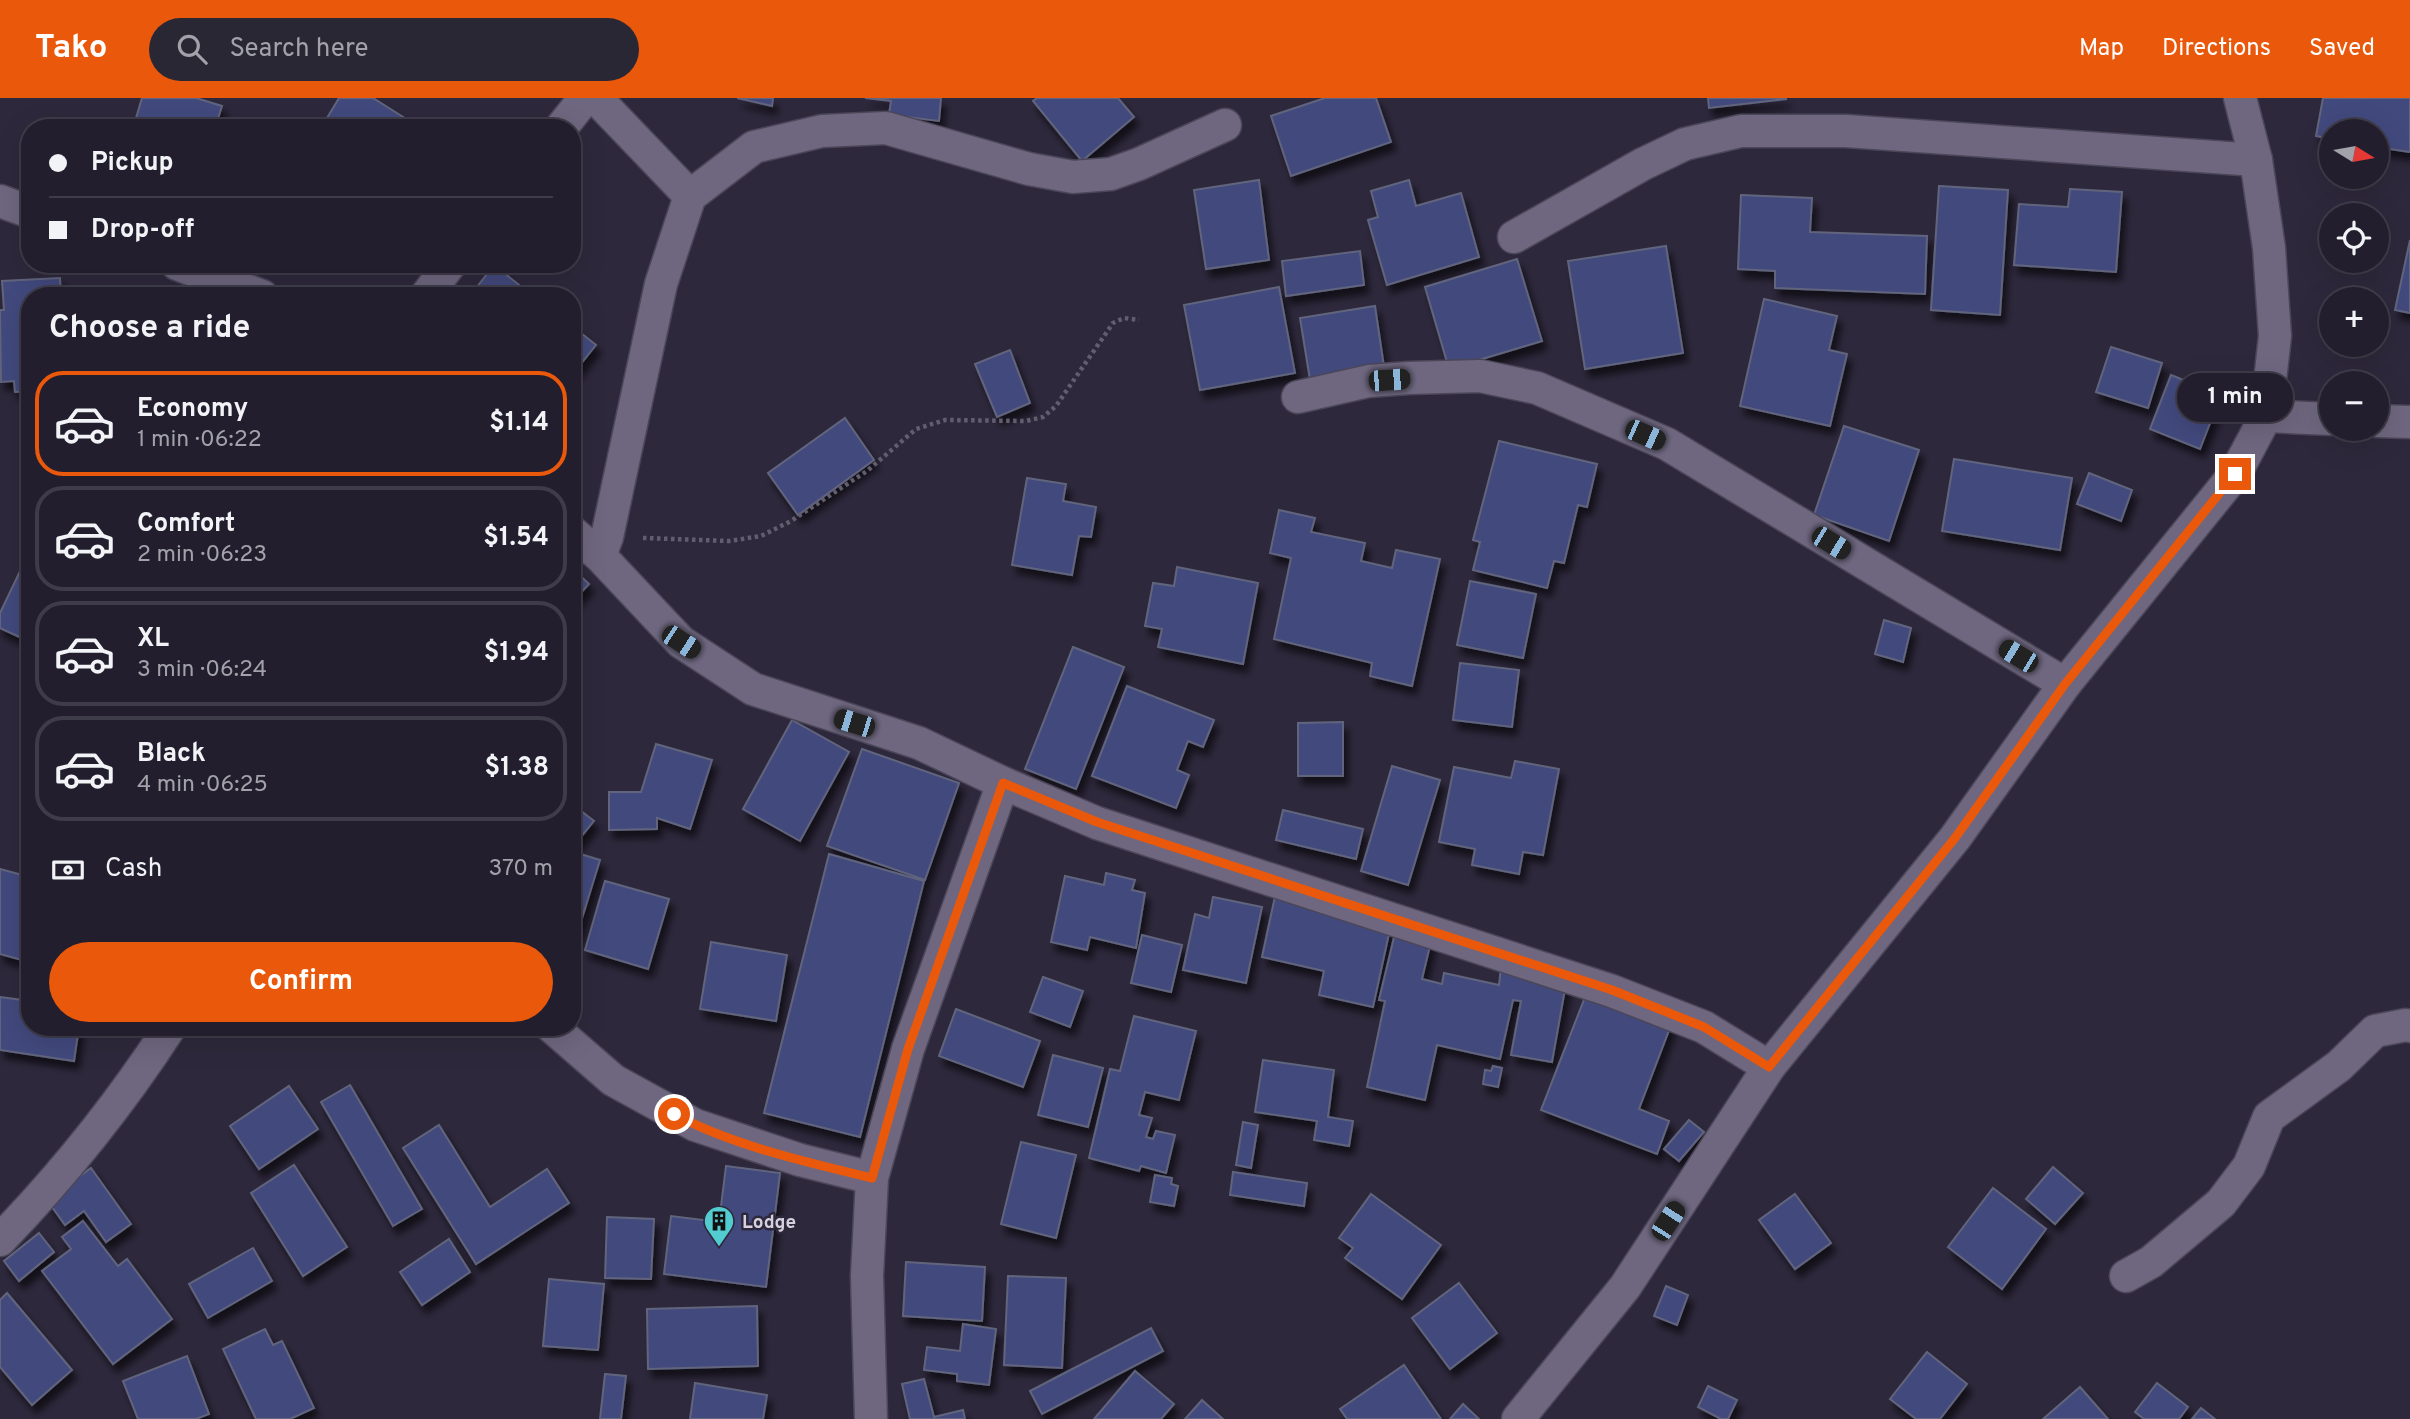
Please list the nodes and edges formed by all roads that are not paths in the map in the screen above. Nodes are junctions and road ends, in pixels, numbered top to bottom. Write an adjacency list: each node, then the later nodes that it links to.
1 (585, 98): 4 (street)
2 (596, 98): 7 (street)
3 (2239, 98): 6 (street)
4 (568, 119)
5 (1225, 125): 7 (street)
6 (2256, 160): 10 (street); 14 (street)
7 (690, 196): 19 (street)
8 (0, 201): 9 (street)
9 (21, 209)
10 (1514, 237)
11 (201, 273): 12 (street)
12 (238, 287)
13 (1298, 397): 20 (street)
14 (2266, 416): 15 (street); 20 (street)
15 (2319, 418)
16 (2389, 421): 17 (street)
17 (2410, 422)
18 (581, 536): 19 (street)
19 (604, 546): 21 (street)
20 (2065, 684): 25 (street)
21 (1003, 783): 25 (street); 26 (street)
22 (2410, 1026): 28 (street)
23 (164, 1036): 27 (street)
24 (562, 1036): 26 (street)
25 (1769, 1067): 30 (street)
26 (872, 1178): 29 (street)
27 (0, 1240)
28 (2126, 1276)
29 (871, 1419)
30 (1518, 1419)

